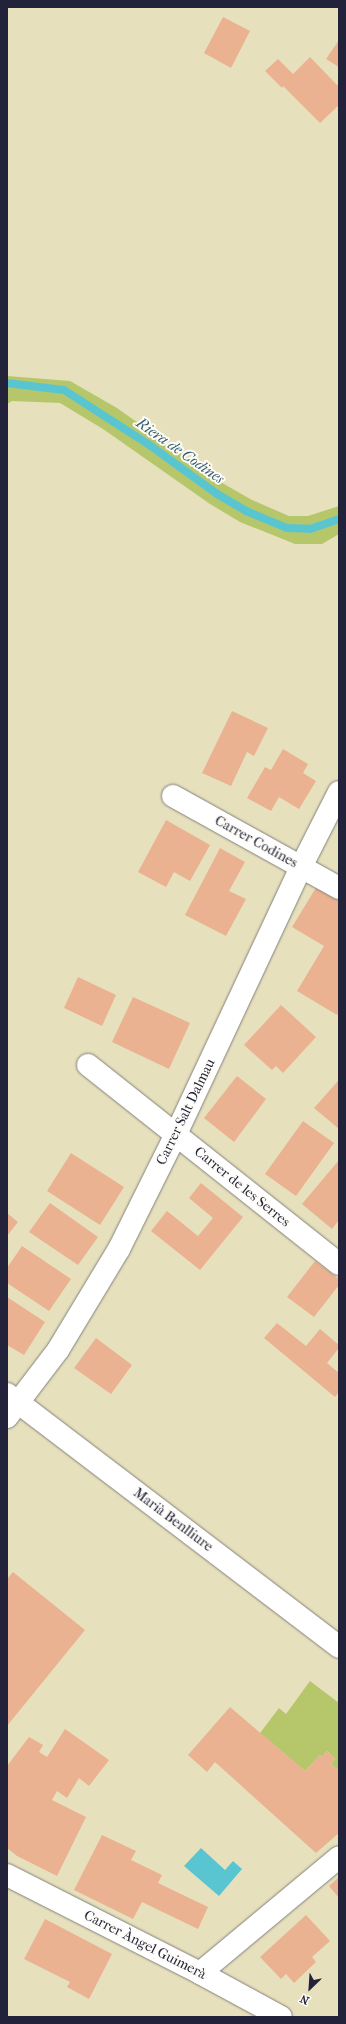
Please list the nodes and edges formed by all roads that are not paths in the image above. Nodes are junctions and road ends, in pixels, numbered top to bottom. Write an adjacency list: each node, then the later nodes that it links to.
1 (339, 792): 3 (street, Carrer Salt Dalmau)
2 (173, 796): 3 (street, Carrer Codines)
3 (301, 867): 4 (street, Carrer Codines); 6 (street, Carrer Salt Dalmau)
4 (339, 888)
5 (88, 1065): 6 (street, Carrer de les Serres)
6 (176, 1134): 7 (street, Carrer de les Serres); 8 (street, Carrer Salt Dalmau)
7 (339, 1264)
8 (11, 1404): 9 (street, Marià Benlliure)
9 (339, 1647)
10 (339, 1858): 12 (street)
11 (7, 1875): 12 (street, Carrer Àngel Guimerà)
12 (200, 1973): 13 (street, Carrer Àngel Guimerà)
13 (281, 2017)

